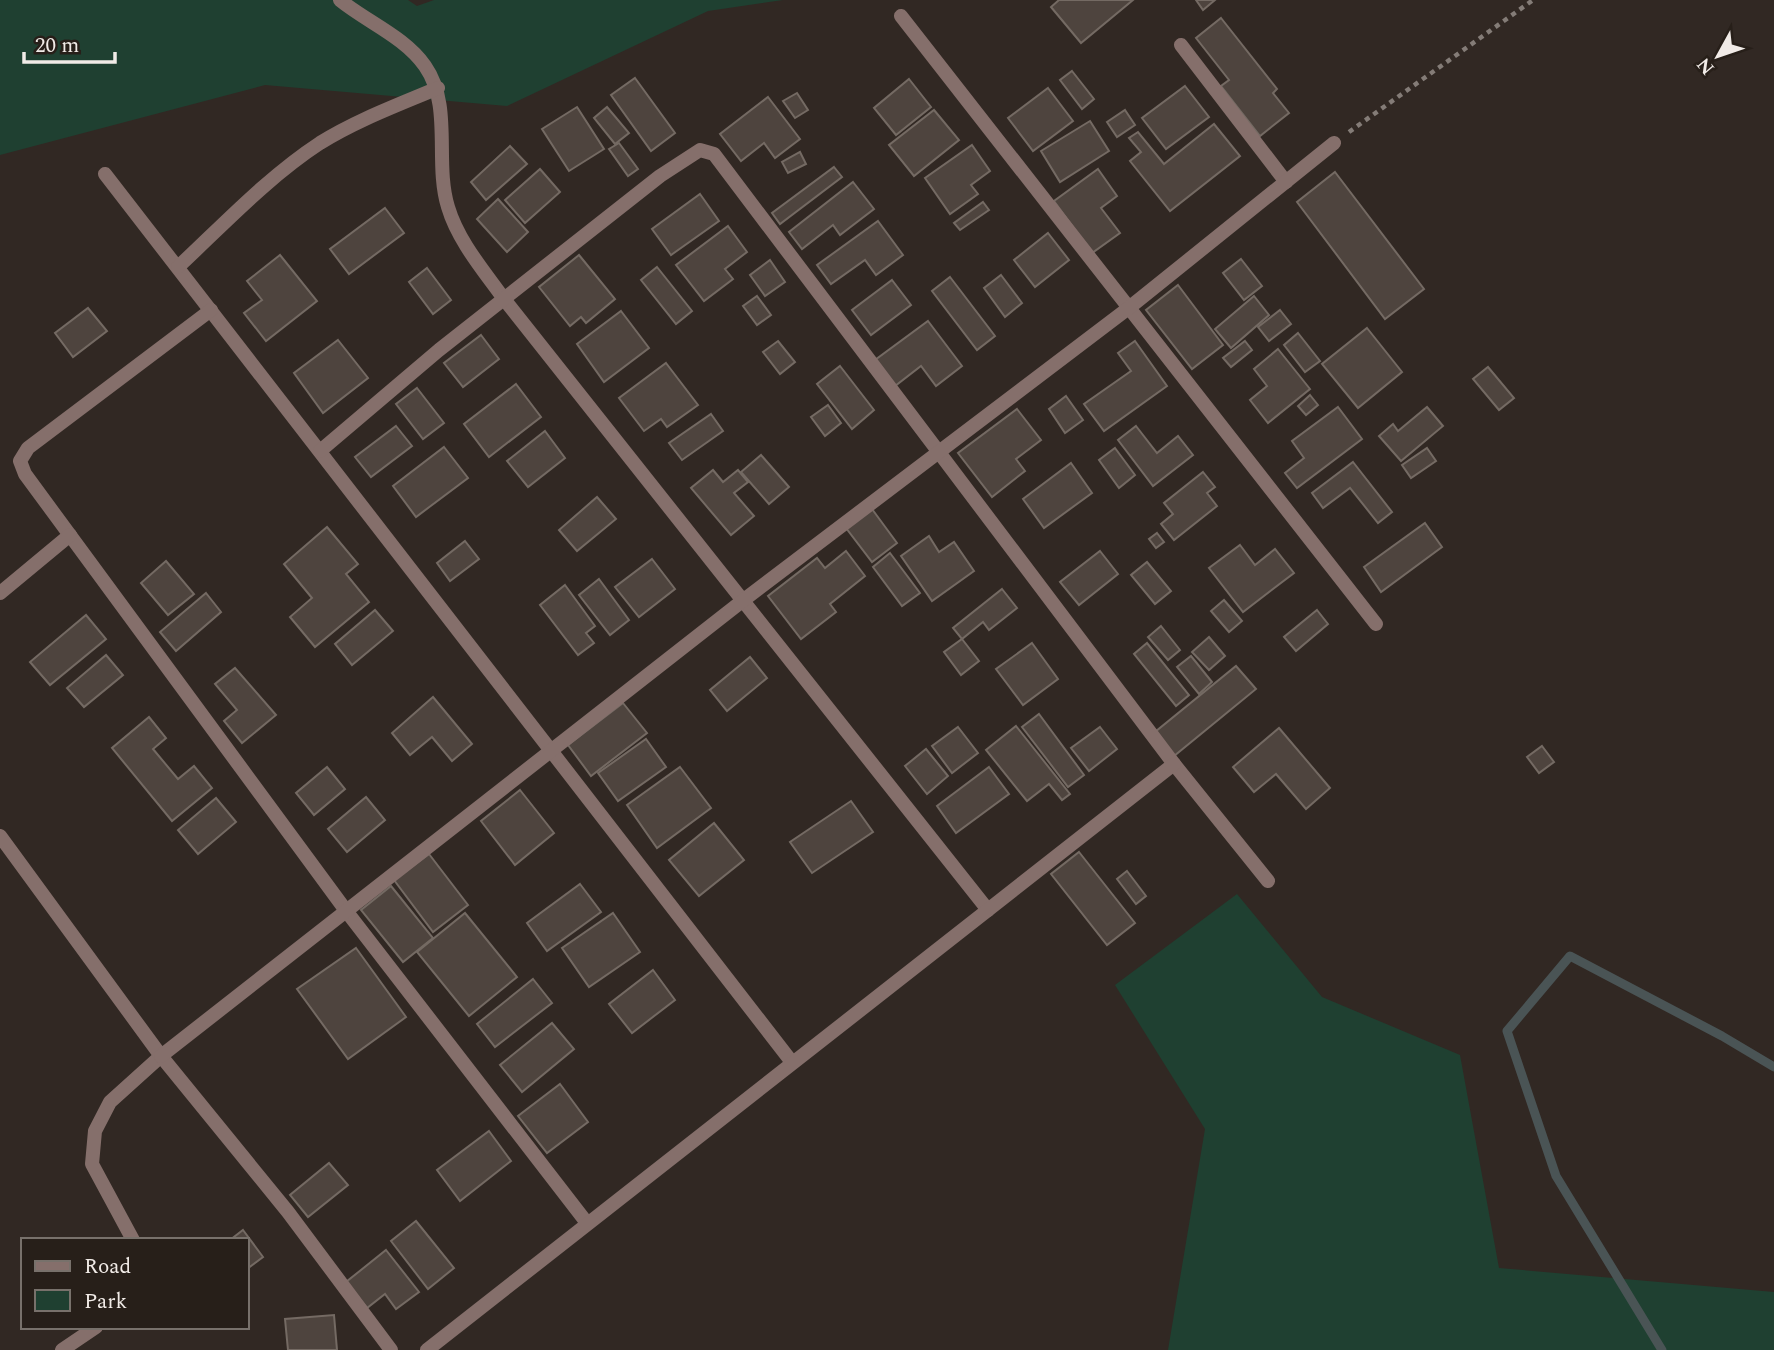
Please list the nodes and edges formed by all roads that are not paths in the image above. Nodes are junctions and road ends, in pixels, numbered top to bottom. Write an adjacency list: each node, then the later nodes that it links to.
1 (340, 0): 4 (street)
2 (901, 16): 10 (street)
3 (1181, 45): 7 (street)
4 (438, 88): 8 (street); 9 (street)
5 (1334, 143): 7 (street)
6 (105, 174): 8 (street)
7 (1286, 182): 10 (street)
8 (178, 267): 11 (street)
9 (504, 299): 12 (street); 13 (street); 16 (street)
10 (1130, 307): 13 (street); 17 (street)
11 (211, 310): 12 (street); 14 (street)
12 (320, 450): 18 (street)
13 (938, 453): 16 (street); 19 (street)
14 (70, 535): 15 (street); 23 (street)
15 (0, 593)
16 (741, 602): 18 (street); 22 (street)
17 (1376, 624)
18 (551, 750): 23 (street); 25 (street)
19 (1174, 764): 21 (street); 22 (street)
20 (0, 836): 24 (street)
21 (1268, 881)
22 (988, 909): 25 (street)
23 (347, 912): 24 (street); 26 (street)
24 (161, 1056): 27 (street); 30 (street)
25 (792, 1061): 26 (street)
26 (587, 1223): 31 (street)
27 (132, 1238)
28 (93, 1329): 29 (street)
29 (62, 1350)
30 (391, 1350)
31 (427, 1350)

